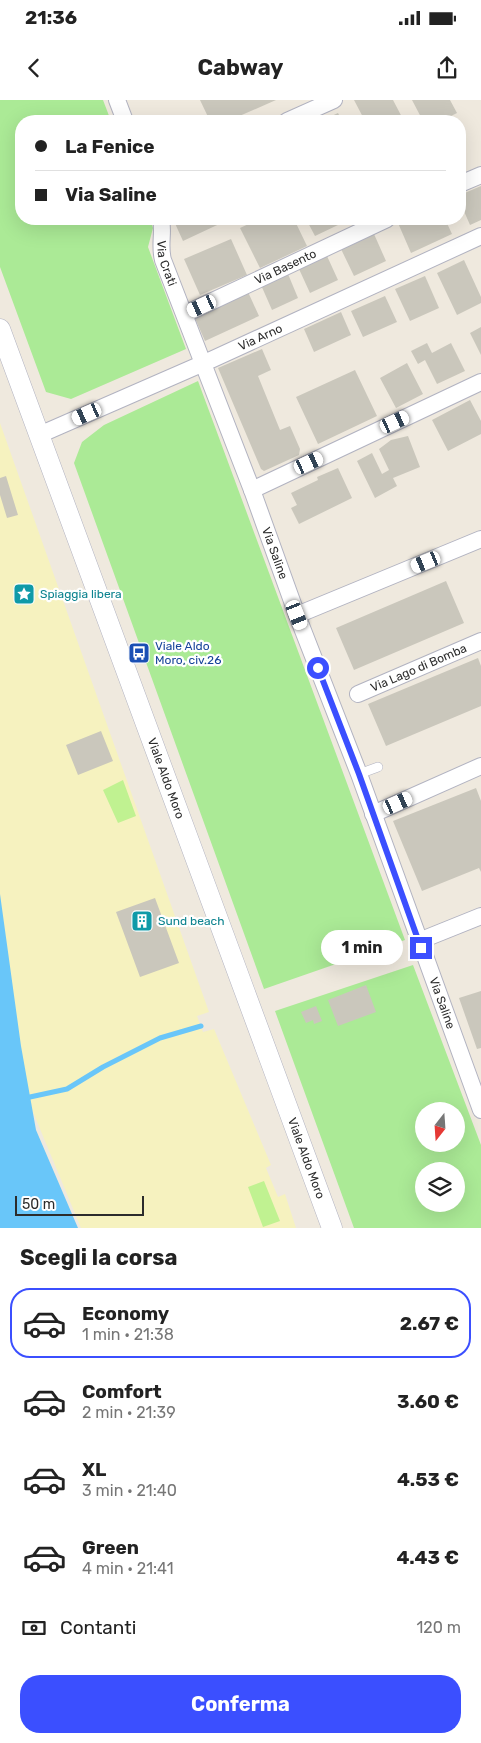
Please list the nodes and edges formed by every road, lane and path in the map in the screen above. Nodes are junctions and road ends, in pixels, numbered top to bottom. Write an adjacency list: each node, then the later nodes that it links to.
1 (117, 100): 3 (street)
2 (334, 100): 4 (street)
3 (123, 115)
4 (300, 115)
5 (481, 174): 6 (street)
6 (466, 181)
7 (161, 225): 10 (street, Via Crati)
8 (374, 225): 10 (street, Via Basento)
9 (481, 236): 12 (street, Via Arno)
10 (185, 314): 12 (street, Via Crati)
11 (0, 329): 14 (street, Viale Aldo Moro)
12 (202, 363): 14 (street, Via Arno); 15 (street, Via Saline)
13 (481, 382): 15 (street)
14 (39, 435): 27 (street, Viale Aldo Moro)
15 (252, 490): 17 (street, Via Saline)
16 (481, 539): 17 (street)
17 (297, 615): 22 (street, Via Saline)
18 (481, 641): 19 (street, Via Lago di Bomba)
19 (358, 694)
20 (481, 766): 23 (street)
21 (378, 767): 22 (lane)
22 (359, 774): 23 (street, Via Saline)
23 (373, 814): 25 (street, Via Saline)
24 (481, 916): 25 (street)
25 (419, 941): 26 (street, Via Saline)
26 (481, 1110)
27 (332, 1228)

